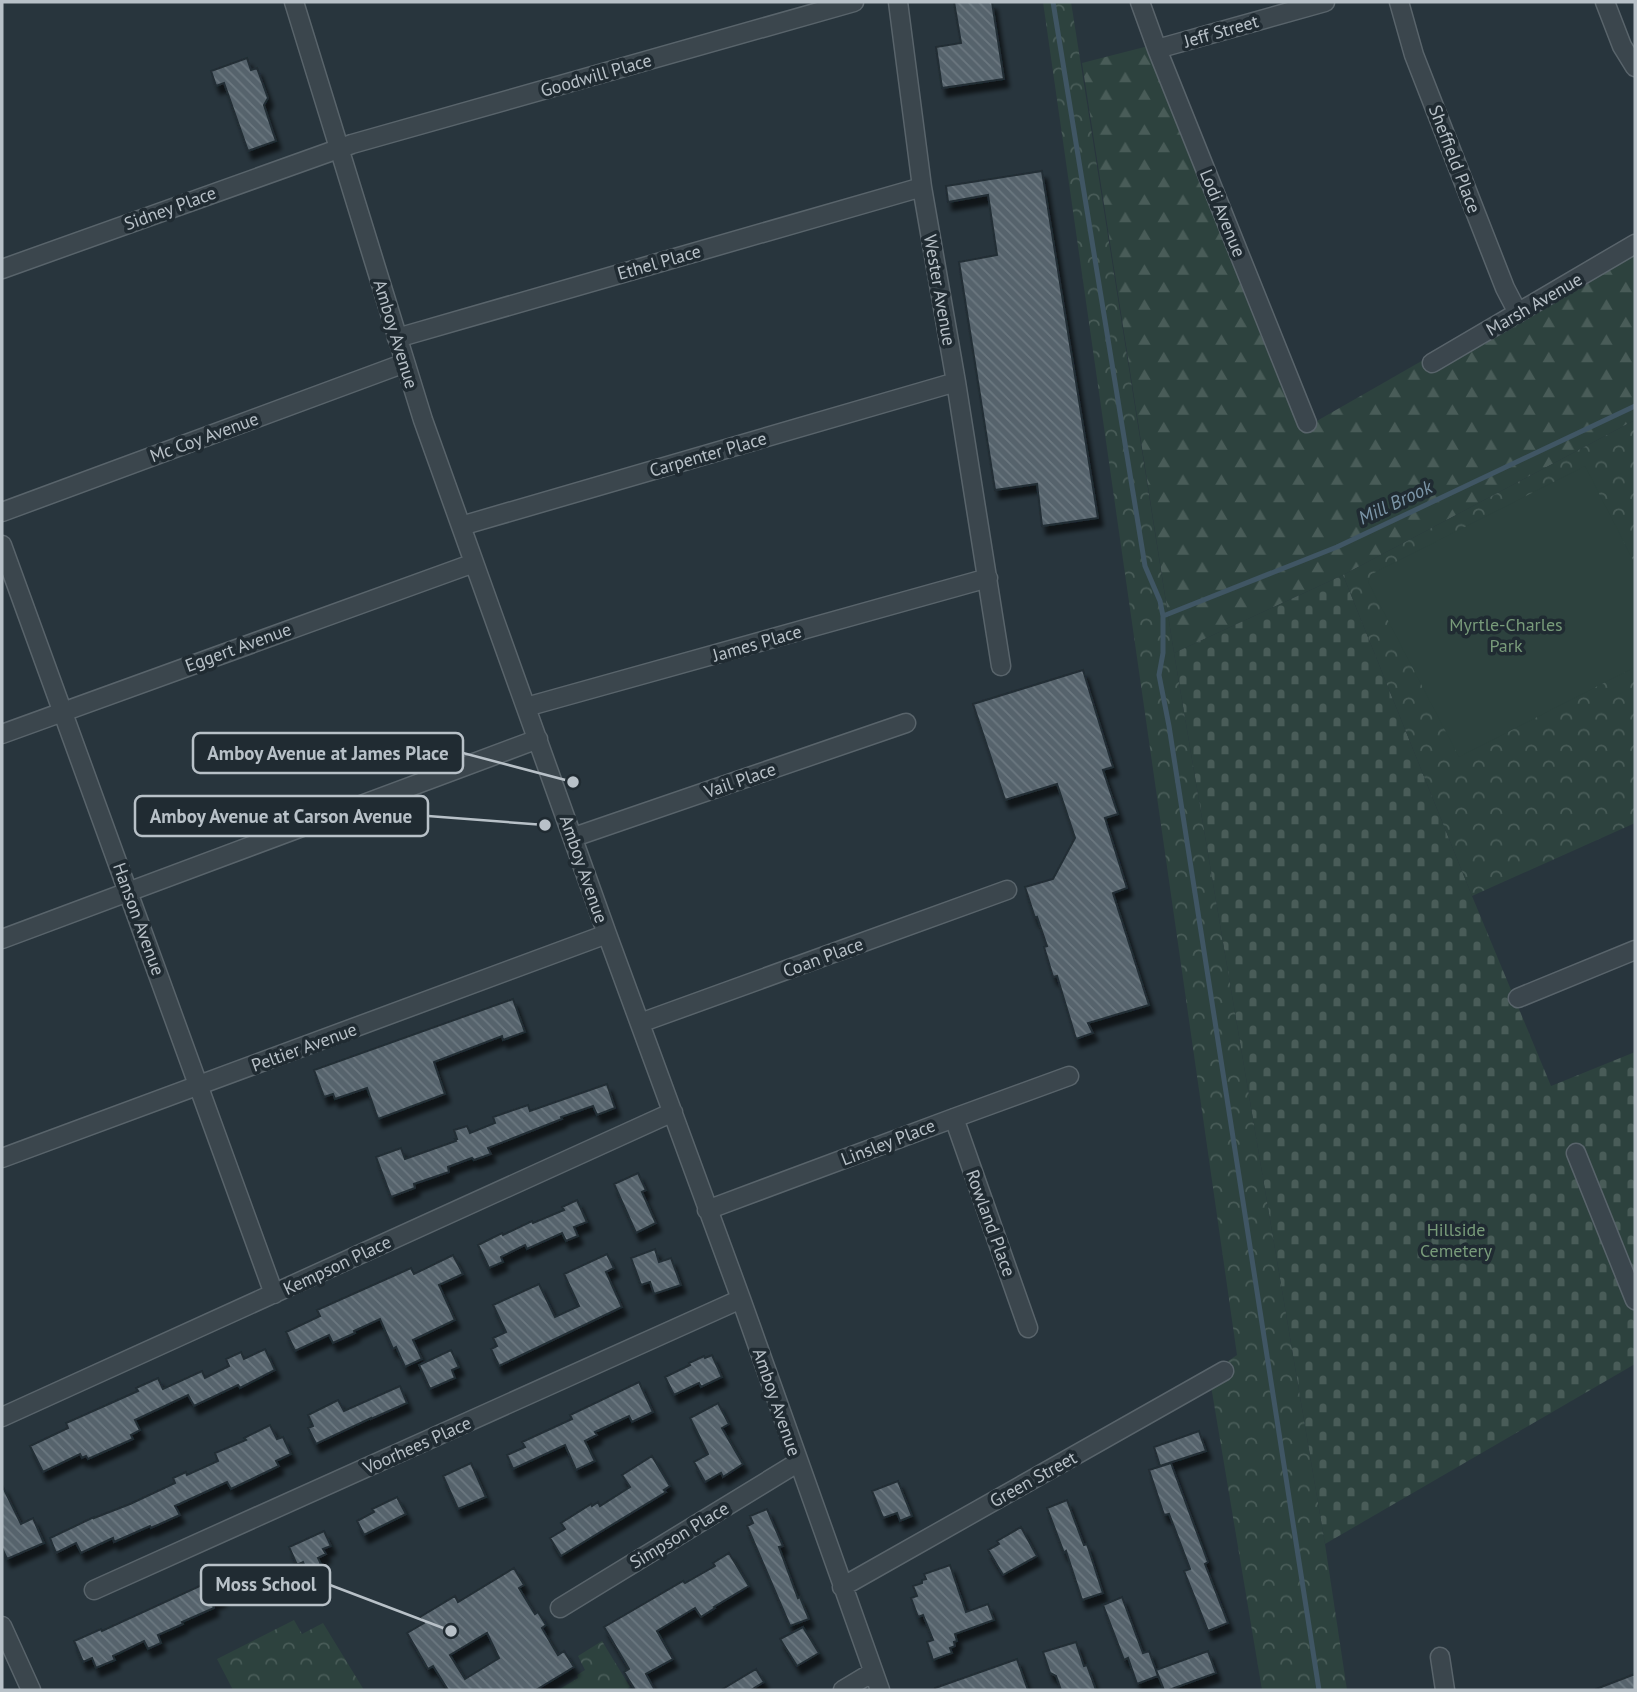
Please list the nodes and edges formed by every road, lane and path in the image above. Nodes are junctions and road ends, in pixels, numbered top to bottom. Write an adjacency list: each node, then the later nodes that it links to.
1 (294, 2): 10 (street, Amboy Avenue)
2 (855, 2): 10 (street, Goodwill Place)
3 (898, 2): 11 (street, Wester Avenue)
4 (1140, 2): 8 (street, Lodi Avenue)
5 (1325, 2): 8 (street, Jeff Street)
6 (1399, 2): 14 (street, Sheffield Place)
7 (1605, 2): 9 (street)
8 (1157, 49): 19 (street, Lodi Avenue)
9 (1635, 67)
10 (339, 148): 13 (street, Sidney Place); 15 (street, Amboy Avenue)
11 (922, 187): 15 (street, Ethel Place); 18 (street, Wester Avenue)
12 (1635, 244): 14 (street, Marsh Avenue)
13 (2, 269)
14 (1518, 313): 17 (street, Marsh Avenue)
15 (397, 338): 16 (street, Amboy Avenue)
16 (405, 363): 20 (street, Mc Coy Avenue); 21 (street, Amboy Avenue)
17 (1432, 363)
18 (956, 382): 21 (street, Carpenter Place); 24 (street, Wester Avenue)
19 (1307, 423)
20 (2, 512)
21 (461, 526): 23 (street, Amboy Avenue)
22 (2, 545): 27 (street, Hanson Avenue)
23 (474, 563): 26 (street, Amboy Avenue); 27 (street, Eggert Avenue)
24 (988, 578): 25 (street, Wester Avenue); 26 (street, James Place)
25 (1001, 666)
26 (526, 707): 30 (street, Amboy Avenue)
27 (63, 711): 29 (street, Eggert Avenue); 33 (street, Hanson Avenue)
28 (906, 723): 31 (street, Vail Place)
29 (2, 734)
30 (538, 739): 31 (street, Amboy Avenue); 33 (street)
31 (573, 837): 34 (street, Amboy Avenue)
32 (1007, 890): 38 (street, Coan Place)
33 (128, 891): 35 (street); 40 (street, Hanson Avenue)
34 (607, 934): 38 (street, Amboy Avenue); 40 (street, Peltier Avenue)
35 (2, 939)
36 (1635, 950): 37 (street)
37 (1518, 998)
38 (640, 1023): 41 (street, Amboy Avenue)
39 (1069, 1076): 42 (street, Linsley Place)
40 (198, 1086): 44 (street, Peltier Avenue); 46 (street, Hanson Avenue)
41 (673, 1112): 45 (street, Amboy Avenue); 46 (street, Kempson Place)
42 (954, 1118): 45 (street, Linsley Place); 49 (street, Rowland Place)
43 (1576, 1153): 48 (street)
44 (2, 1158)
45 (708, 1210): 47 (street, Amboy Avenue)
46 (274, 1294): 51 (street, Kempson Place)
47 (741, 1299): 52 (street, Amboy Avenue); 54 (street, Voorhees Place)
48 (1635, 1300)
49 (1028, 1328)
50 (1224, 1371): 53 (street, Green Street)
51 (2, 1418)
52 (797, 1463): 53 (street, Amboy Avenue); 55 (street, Simpson Place)
53 (842, 1587): 58 (street, Amboy Avenue)
54 (94, 1590)
55 (560, 1608)
56 (2, 1626): 59 (street)
57 (1440, 1657): 62 (street)
58 (873, 1672): 60 (street); 61 (street, Amboy Avenue)
59 (31, 1690)
60 (843, 1690)
61 (880, 1690)
62 (1446, 1690)

